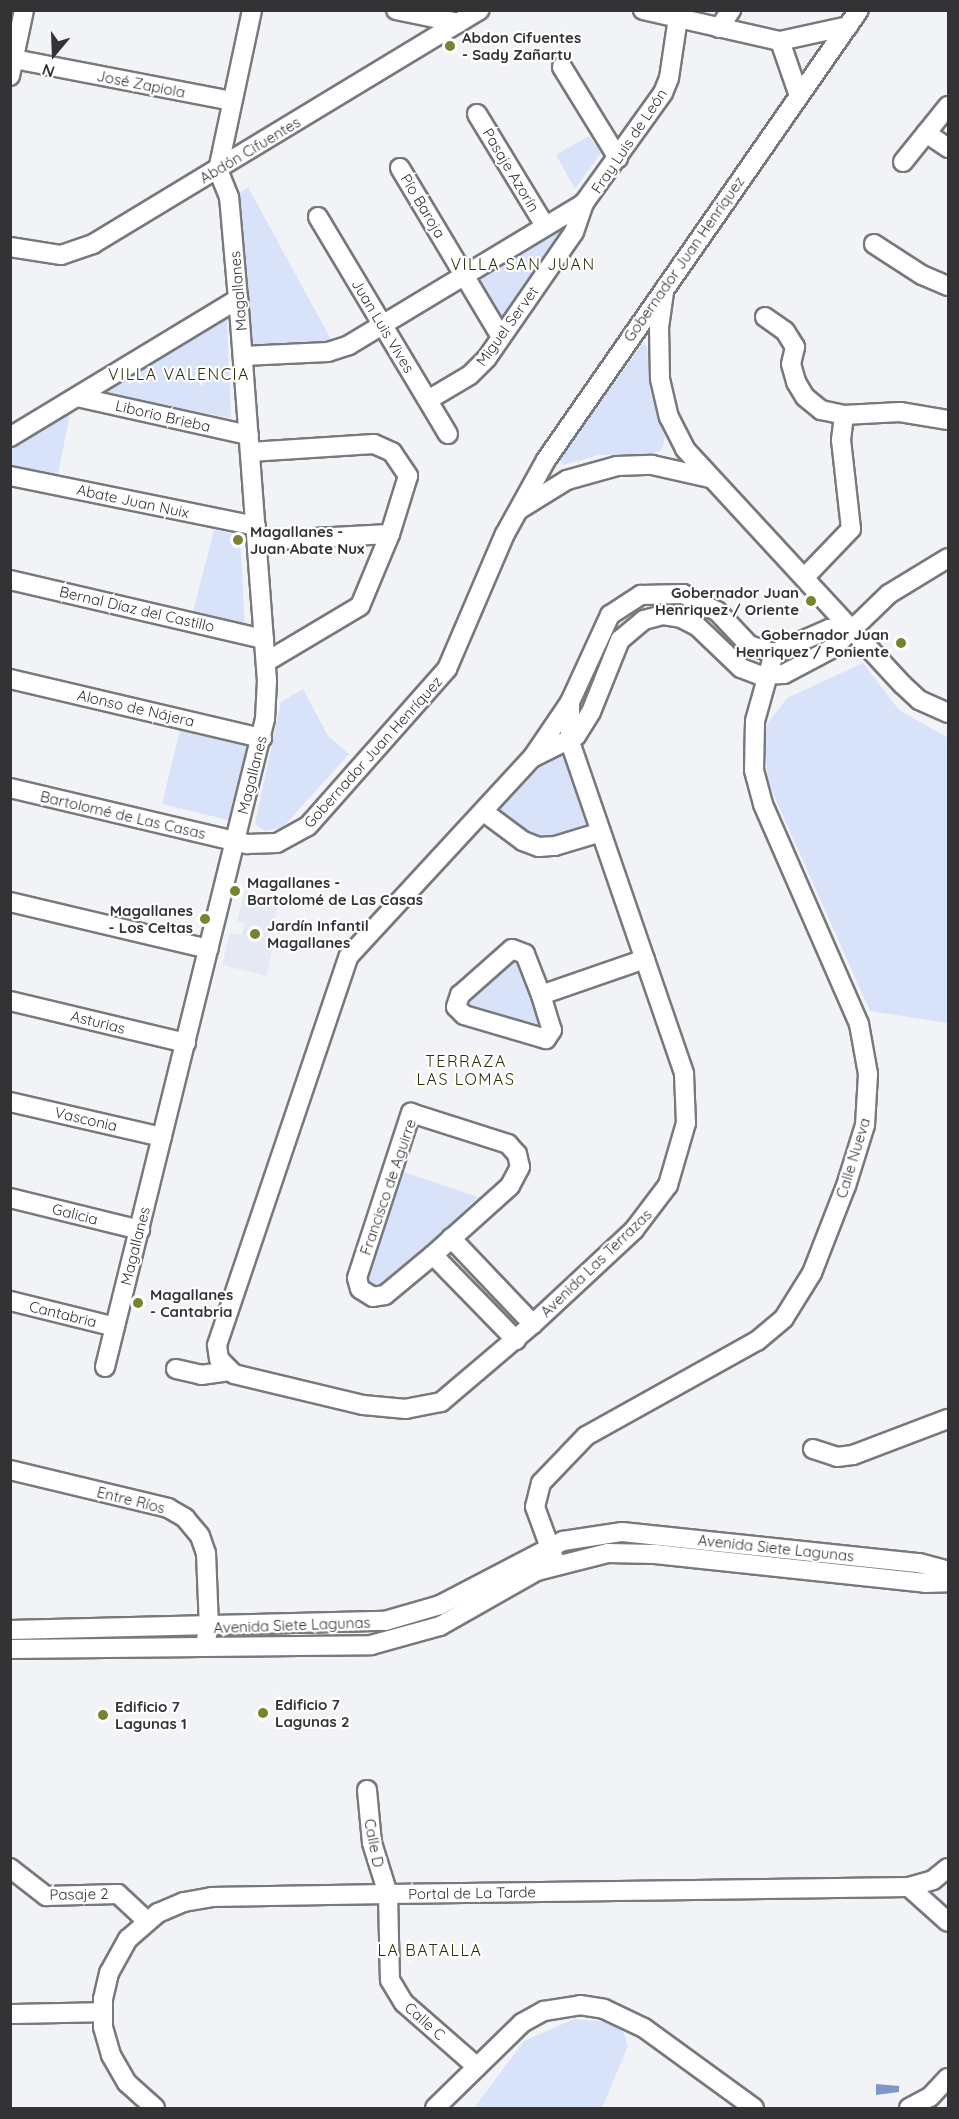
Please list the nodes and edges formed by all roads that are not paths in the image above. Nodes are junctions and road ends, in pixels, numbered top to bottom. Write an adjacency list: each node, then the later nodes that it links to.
1 (24, 10): 14 (street)
2 (252, 10): 16 (street)
3 (396, 10): 9 (street)
4 (480, 10): 9 (street, Abdón Cifuentes)
5 (643, 10): 8 (street)
6 (731, 10): 11 (street)
7 (859, 10): 10 (street, Gobernador Juan Henríquez)
8 (678, 18): 11 (street); 21 (street, Fray Luis de León)
9 (459, 23): 24 (street, Abdón Cifuentes)
10 (848, 26): 12 (street); 15 (street, Gobernador Juan Henríquez)
11 (720, 27): 12 (street)
12 (780, 40): 15 (street)
13 (562, 67): 21 (street)
14 (12, 68): 16 (street, José Zapiola)
15 (799, 96): 31 (street, Gobernador Juan Henríquez)
16 (232, 101): 24 (street)
17 (948, 106): 19 (street)
18 (477, 114): 27 (street, Pasaje Azorín)
19 (926, 133): 20 (street); 22 (street)
20 (948, 148)
21 (618, 158): 25 (street, Fray Luis de León)
22 (903, 162)
23 (400, 168): 30 (street, Pío Baroja)
24 (218, 170): 29 (street, Abdón Cifuentes); 33 (street, Magallanes)
25 (584, 203): 27 (street, Fray Luis de León); 36 (street, Miguel Servet)
26 (318, 217): 35 (street, Juan Luis Vives)
27 (545, 226): 30 (street, Fray Luis de León)
28 (874, 243): 32 (street)
29 (10, 247)
30 (464, 274): 35 (street, Fray Luis de León); 36 (street, Pío Baroja)
31 (665, 286): 46 (street); 47 (street, Gobernador Juan Henríquez)
32 (948, 286)
33 (238, 299): 37 (street, Magallanes); 38 (street)
34 (765, 317): 40 (street)
35 (382, 325): 37 (street, Fray Luis de León); 39 (street, Juan Luis Vives)
36 (501, 337): 39 (street, Miguel Servet)
37 (243, 356): 44 (street, Magallanes)
38 (77, 397): 43 (street); 44 (street, Liborio Brieba)
39 (428, 400): 42 (street, Juan Luis Vives)
40 (844, 415): 41 (street); 51 (street)
41 (948, 420)
42 (448, 434)
43 (10, 437)
44 (249, 443): 48 (street, Magallanes); 49 (street, Liborio Brieba)
45 (10, 476): 48 (street, Abate Juan Nuix)
46 (710, 478): 47 (street); 51 (street)
47 (516, 512): 67 (street, Gobernador Juan Henríquez)
48 (256, 534): 49 (street, Abate Juan Nuix); 54 (street, Magallanes)
49 (390, 534): 56 (street)
50 (948, 558): 53 (street)
51 (805, 577): 53 (street)
52 (10, 580): 54 (street, Bernal Díaz del Castillo)
53 (852, 627): 55 (street); 57 (street); 60 (street)
54 (264, 639): 56 (street, Magallanes)
55 (774, 653): 57 (street, Calle Nueva); 59 (street, Avenida Las Terrazas)
56 (266, 662): 61 (street, Magallanes)
57 (768, 676): 62 (street); 90 (street, Calle Nueva)
58 (10, 679): 61 (street, Alonso de Nájera)
59 (570, 702): 62 (street, Avenida Las Terrazas); 63 (street, Avenida Las Terrazas)
60 (948, 713)
61 (262, 738): 67 (street, Magallanes)
62 (570, 742): 63 (street, Avenida Las Terrazas); 66 (street, Avenida Las Terrazas)
63 (532, 758): 65 (street, Avenida Las Terrazas)
64 (10, 788): 67 (street, Bartolomé de Las Casas)
65 (484, 812): 66 (street); 86 (street, Avenida Las Terrazas)
66 (601, 832): 70 (street, Avenida Las Terrazas)
67 (236, 842): 69 (street, Magallanes)
68 (10, 902): 69 (street)
69 (209, 949): 73 (street, Magallanes)
70 (645, 959): 71 (street); 81 (street, Avenida Las Terrazas)
71 (541, 995): 71 (street)
72 (10, 1001): 73 (street, Asturias)
73 (186, 1043): 75 (street, Magallanes)
74 (10, 1101): 75 (street, Vasconia)
75 (162, 1137): 77 (street, Magallanes)
76 (10, 1198): 77 (street, Galicia)
77 (140, 1230): 82 (street, Magallanes)
78 (451, 1238): 79 (street, Francisco de Aguirre); 79 (street, Francisco de Aguirre); 81 (street)
79 (433, 1255): 83 (street)
80 (10, 1301): 82 (street, Cantabria)
81 (533, 1324): 83 (street, Avenida Las Terrazas)
82 (115, 1327): 84 (street, Magallanes)
83 (516, 1340): 86 (street, Avenida Las Terrazas)
84 (105, 1367)
85 (176, 1369): 86 (street, Avenida Las Terrazas)
86 (228, 1371)
87 (948, 1419): 88 (street)
88 (813, 1449)
89 (10, 1470): 95 (street, Entre Ríos)
90 (550, 1546): 91 (street); 92 (street, Avenida Siete Lagunas); 94 (street, Avenida Siete Lagunas)
91 (556, 1564): 93 (street, Avenida Siete Lagunas); 97 (street, Avenida Siete Lagunas)
92 (948, 1571)
93 (948, 1582)
94 (333, 1625): 95 (street, Avenida Siete Lagunas); 97 (street)
95 (209, 1627): 96 (street, Avenida Siete Lagunas); 99 (street, Entre Ríos)
96 (10, 1630)
97 (335, 1647): 99 (street, Avenida Siete Lagunas)
98 (10, 1649): 99 (street, Avenida Siete Lagunas)
99 (202, 1649)
100 (367, 1790): 104 (street, Calle D)
101 (10, 1868): 105 (street, Pasaje 2)
102 (948, 1868): 103 (street, Portal de La Tarde)
103 (909, 1887): 104 (street, Portal de La Tarde); 106 (street)
104 (388, 1894): 105 (street, Portal de La Tarde); 109 (street, Calle C)
105 (147, 1920): 107 (street, Portal de La Tarde)
106 (948, 1922)
107 (102, 2012): 108 (street); 111 (street, Portal de La Tarde)
108 (10, 2014)
109 (477, 2067): 112 (street); 113 (street)
110 (948, 2078): 114 (street)
111 (152, 2108)
112 (435, 2109)
113 (754, 2109)
114 (909, 2109)

